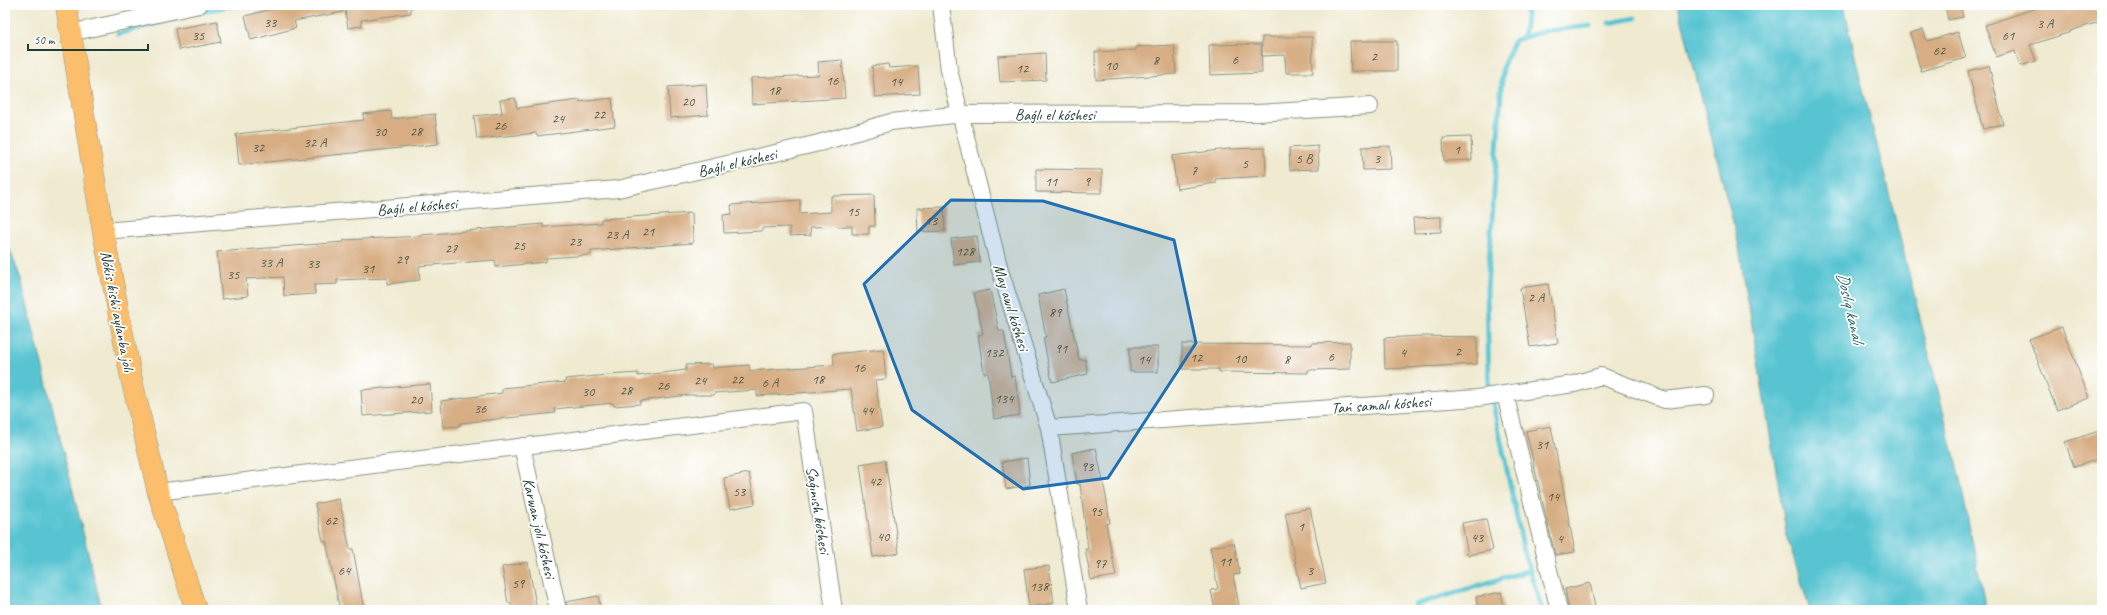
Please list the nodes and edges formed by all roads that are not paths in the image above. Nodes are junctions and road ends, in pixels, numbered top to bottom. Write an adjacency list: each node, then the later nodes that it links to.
1 (66, 5): 4 (main road, Nókis kishi aylanba jolı)
2 (199, 5): 4 (street)
3 (941, 5): 6 (street, May awıl kóshesi)
4 (70, 33): 7 (main road, Nókis kishi aylanba jolı)
5 (1370, 106): 6 (street, Baǵlı el kóshesi)
6 (962, 114): 7 (street, Baǵlı el kóshesi); 10 (street, May awıl kóshesi)
7 (103, 231): 12 (main road, Nókis kishi aylanba jolı)
8 (1505, 394): 9 (street, Tań samalı kóshesi); 10 (street, Tań samalı kóshesi); 17 (street)
9 (1706, 395)
10 (1050, 428): 16 (street, May awıl kóshesi)
11 (522, 446): 12 (street); 14 (street, Karwan jolı kóshesi); 15 (street, Saǵınısh kóshesi)
12 (158, 492): 13 (main road, Nókis kishi aylanba jolı)
13 (196, 610)
14 (558, 610)
15 (834, 610)
16 (1079, 610)
17 (1559, 610)

